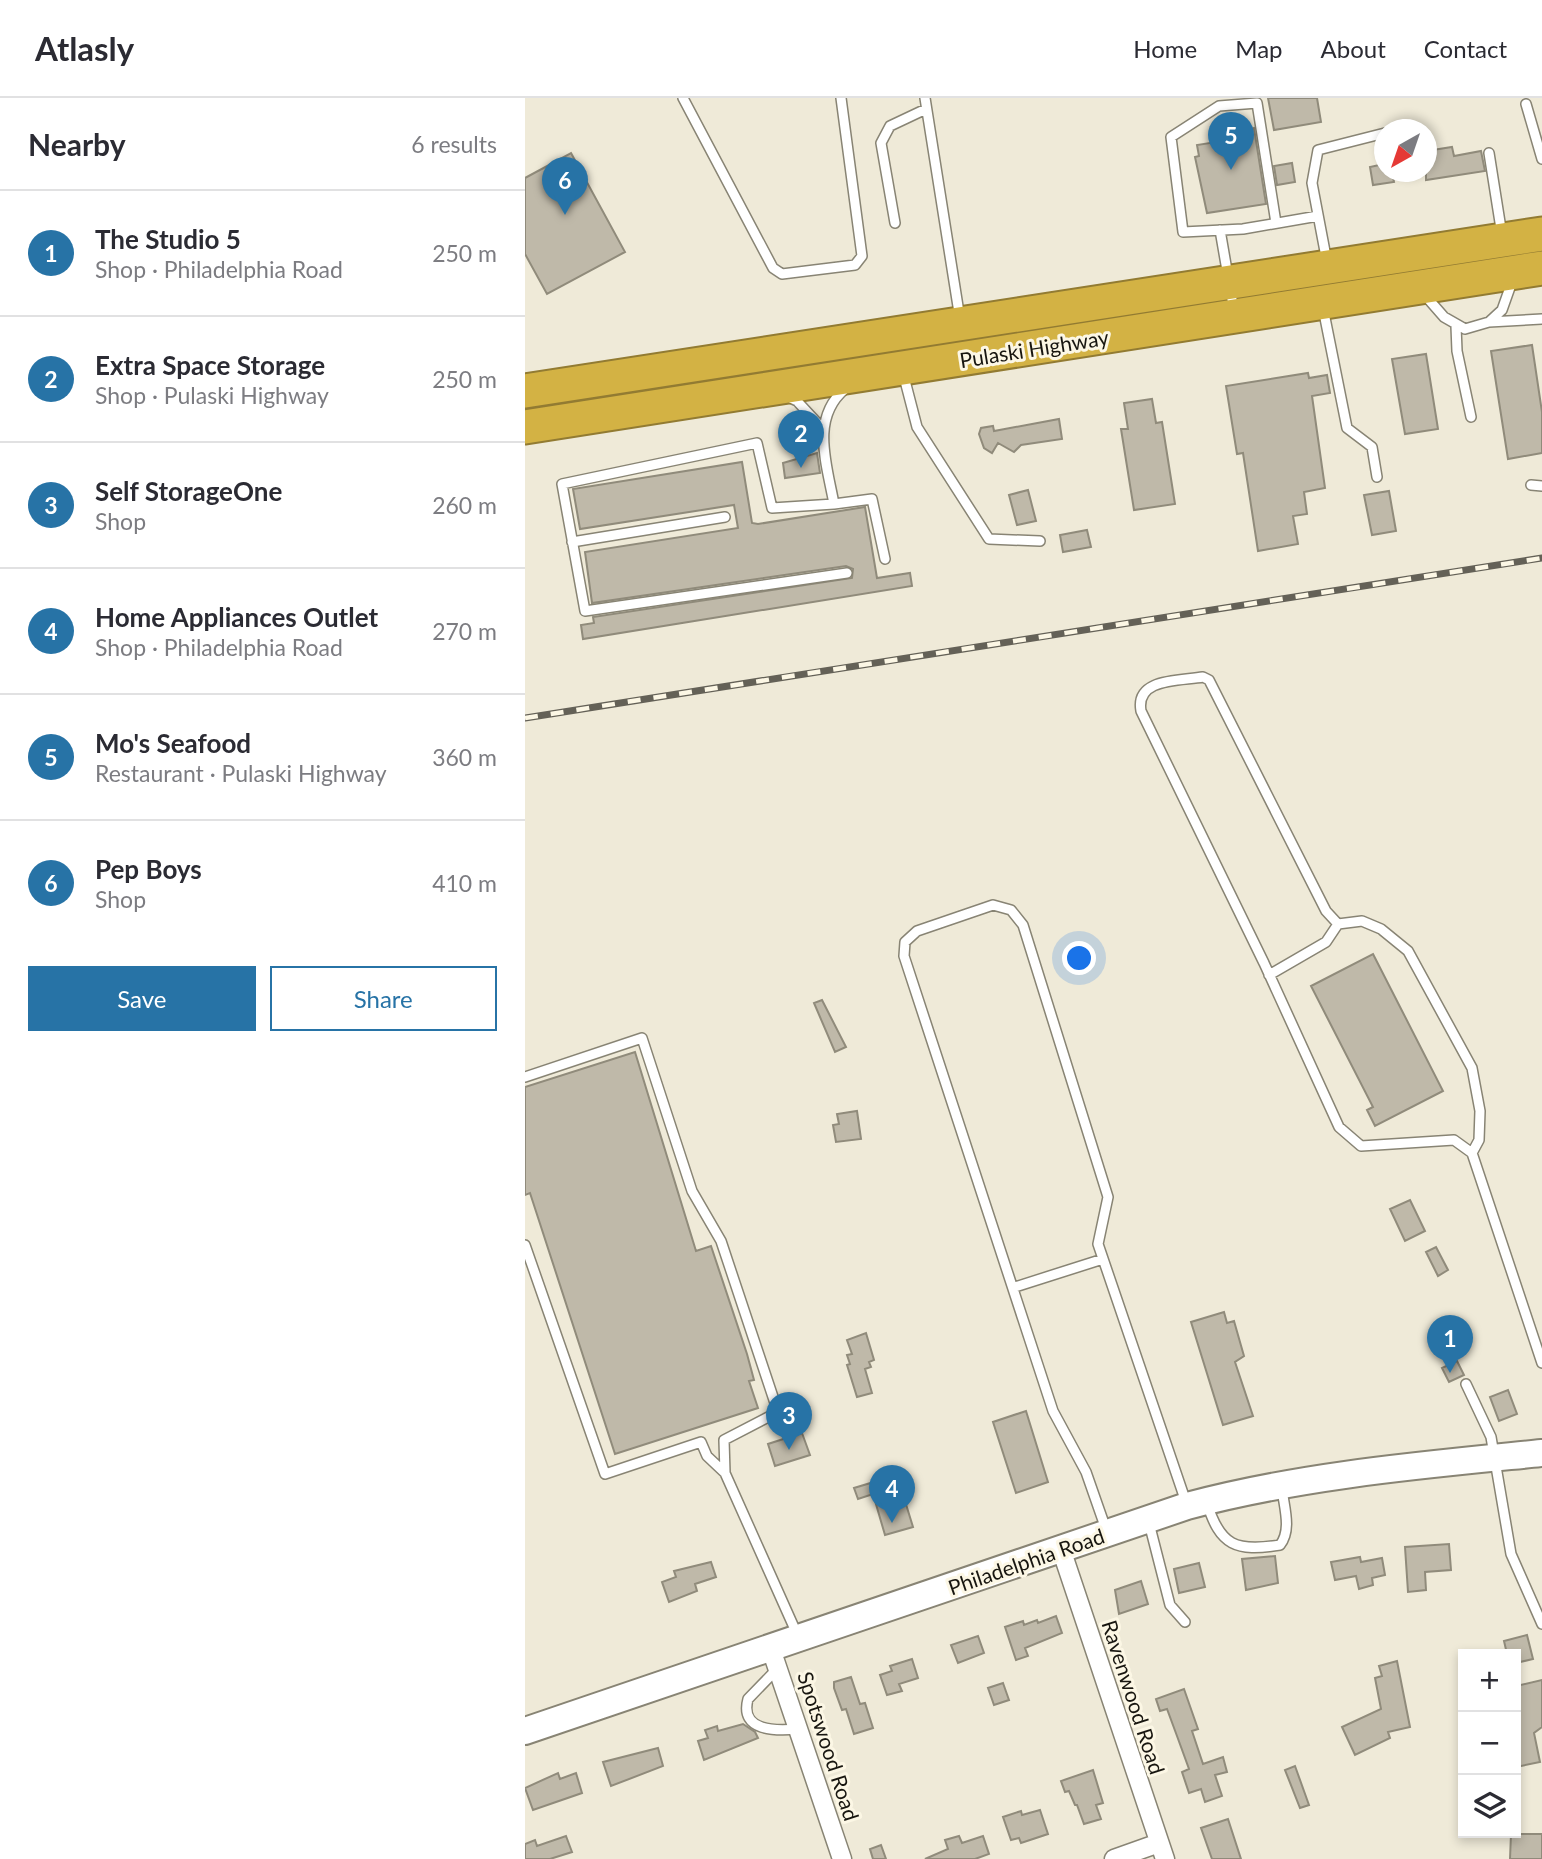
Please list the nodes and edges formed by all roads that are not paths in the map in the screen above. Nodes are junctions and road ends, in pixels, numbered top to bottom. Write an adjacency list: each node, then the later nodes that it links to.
1 (683, 98): 2 (lane)
2 (841, 98)
3 (925, 98): 5 (lane)
4 (1525, 104): 8 (lane)
5 (926, 108): 10 (lane); 23 (lane)
6 (1374, 136): 9 (lane)
7 (1489, 153): 14 (lane)
8 (1542, 159)
9 (1318, 216): 11 (lane); 15 (lane)
10 (895, 223)
11 (1276, 223): 12 (lane); 12 (lane)
12 (1220, 230): 17 (lane)
13 (1542, 234): 14 (highway, Pulaski Highway)
14 (1503, 240): 15 (highway, Pulaski Highway)
15 (1328, 267): 17 (highway, Pulaski Highway)
16 (1529, 270): 18 (highway, Pulaski Highway); 22 (lane)
17 (1230, 282): 20 (lane); 23 (highway, Pulaski Highway)
18 (1418, 287): 19 (highway, Pulaski Highway); 24 (lane)
19 (1322, 302): 20 (highway, Pulaski Highway); 32 (lane)
20 (1235, 316): 25 (highway, Pulaski Highway)
21 (1542, 319): 22 (lane)
22 (1489, 322): 24 (lane)
23 (961, 324): 28 (highway, Pulaski Highway)
24 (1456, 326): 29 (lane)
25 (902, 368): 26 (highway, Pulaski Highway); 37 (lane)
26 (863, 374): 27 (highway, Pulaski Highway); 31 (lane)
27 (770, 389): 30 (highway, Pulaski Highway); 31 (lane)
28 (525, 391)
29 (1471, 417)
30 (525, 427)
31 (822, 428): 35 (lane)
32 (1377, 477)
33 (1531, 485): 34 (lane)
34 (1542, 486)
35 (834, 503): 38 (lane); 39 (lane)
36 (725, 517): 38 (lane)
37 (1039, 541)
38 (572, 542): 40 (lane)
39 (885, 559)
40 (847, 573)
41 (1338, 924): 42 (lane); 42 (lane); 44 (lane)
42 (1269, 975): 44 (lane)
43 (525, 1077): 52 (lane)
44 (1472, 1153): 48 (lane)
45 (525, 1245): 52 (lane)
46 (1103, 1259): 47 (lane); 47 (lane); 54 (lane)
47 (1014, 1287): 56 (lane)
48 (1542, 1363)
49 (1466, 1384): 51 (lane)
50 (1542, 1453): 51 (main road, Philadelphia Road)
51 (1493, 1458): 53 (main road, Philadelphia Road); 59 (lane)
52 (725, 1474): 60 (lane)
53 (1281, 1485): 54 (main road, Philadelphia Road); 54 (lane)
54 (1197, 1504): 55 (main road, Philadelphia Road)
55 (1148, 1518): 56 (main road, Philadelphia Road); 58 (lane)
56 (1107, 1532): 57 (main road, Philadelphia Road)
57 (1061, 1549): 60 (main road, Philadelphia Road); 64 (street, Ravenwood Road)
58 (1185, 1622)
59 (1542, 1623)
60 (799, 1639): 61 (main road, Philadelphia Road)
61 (775, 1658): 62 (street, Spotswood Road); 62 (lane); 63 (main road, Philadelphia Road)
62 (799, 1729): 65 (street, Spotswood Road)
63 (525, 1731)
64 (1162, 1851): 66 (street)
65 (842, 1859)
66 (1114, 1859)

